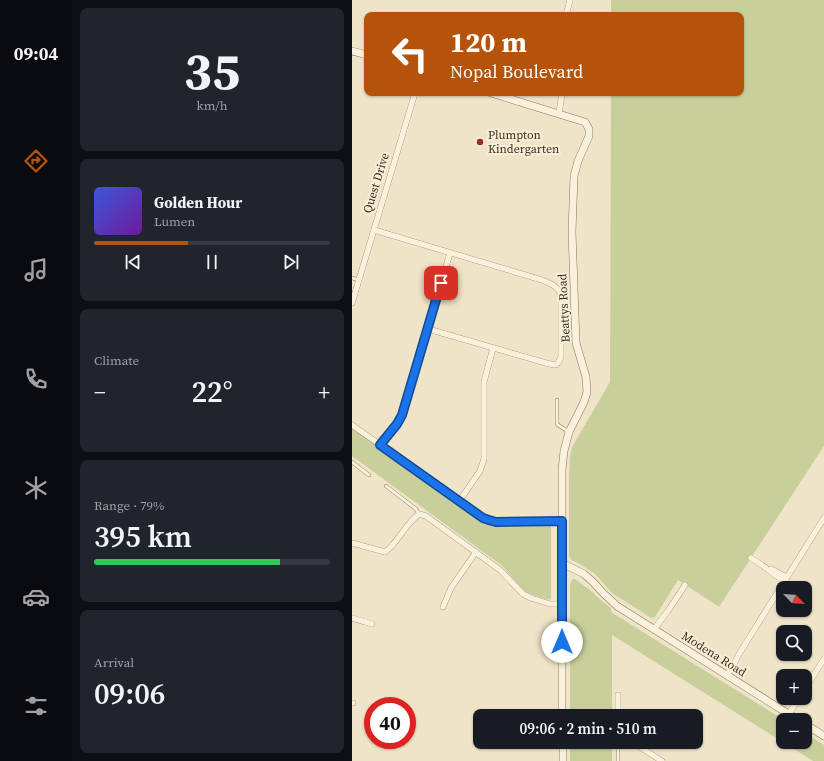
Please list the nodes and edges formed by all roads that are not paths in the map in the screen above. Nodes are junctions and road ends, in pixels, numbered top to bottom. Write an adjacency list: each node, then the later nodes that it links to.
1 (570, 0): 2 (street)
2 (567, 12)
3 (352, 51): 4 (street)
4 (364, 54)
5 (413, 96): 9 (street, Quest Drive)
6 (501, 96): 8 (street)
7 (562, 96): 8 (street)
8 (559, 114): 18 (street, Beattys Road)
9 (374, 230): 10 (street); 12 (street, Quest Drive)
10 (450, 253): 14 (street); 15 (street)
11 (352, 278): 12 (lane)
12 (359, 280): 13 (street, Quest Drive)
13 (352, 303)
14 (428, 329): 15 (street); 19 (street)
15 (493, 348): 23 (street)
16 (557, 400): 18 (lane)
17 (352, 425): 19 (street)
18 (569, 432): 25 (street, Beattys Road)
19 (380, 445): 23 (street)
20 (352, 462): 21 (lane)
21 (369, 475)
22 (386, 486): 24 (lane)
23 (460, 500): 25 (street)
24 (419, 514): 27 (street); 28 (street)
25 (562, 521): 30 (street, Beattys Road)
26 (823, 521): 32 (street)
27 (352, 543)
28 (476, 552): 34 (street); 36 (street)
29 (751, 558): 32 (street)
30 (562, 563): 31 (street, Beattys Road); 35 (street, Modena Road)
31 (562, 572): 34 (street, Beattys Road); 35 (street, Modena Road)
32 (785, 579): 41 (street)
33 (685, 585): 39 (street)
34 (562, 604): 44 (street, Beattys Road)
35 (617, 606): 39 (street, Modena Road)
36 (443, 607)
37 (352, 618): 38 (street)
38 (372, 624)
39 (656, 630): 41 (street, Modena Road)
40 (824, 659): 42 (street)
41 (726, 674): 46 (street, Modena Road)
42 (812, 678)
43 (618, 695): 45 (street)
44 (562, 709)
45 (618, 709)
46 (787, 713)
47 (812, 728): 48 (street)
48 (824, 736)
49 (562, 749): 52 (street)
50 (618, 749): 53 (lane)
51 (643, 749): 54 (street)
52 (562, 761)
53 (618, 761)
54 (662, 761)

